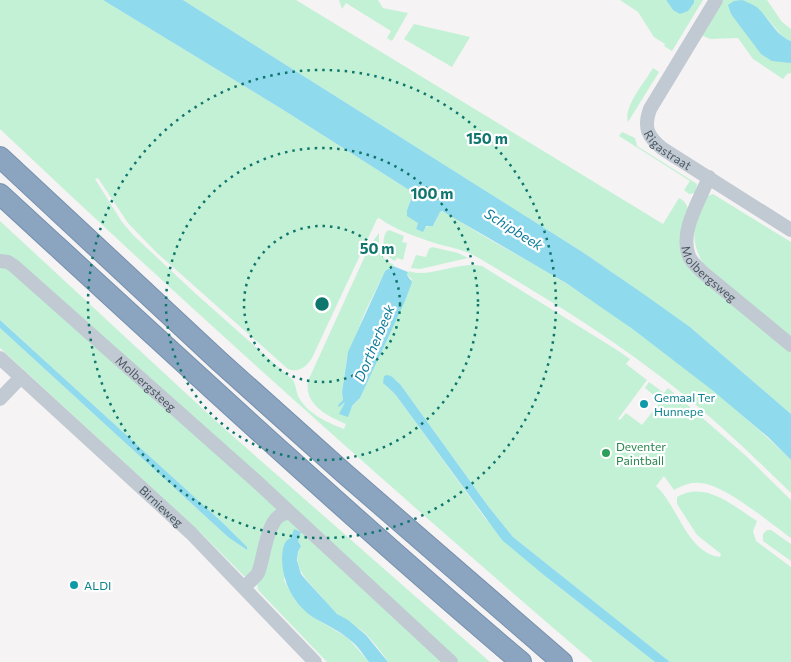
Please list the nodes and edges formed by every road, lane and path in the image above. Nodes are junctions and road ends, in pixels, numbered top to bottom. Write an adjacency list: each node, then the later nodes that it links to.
1 (716, 0): 3 (street, Rigastraat)
2 (0, 158): 16 (highway)
3 (710, 177): 5 (street, Rigastraat); 7 (street, Molbergsweg)
4 (0, 194): 15 (highway)
5 (791, 230)
6 (0, 261): 11 (street, Molbergsteeg)
7 (791, 345)
8 (0, 358): 9 (street, Birnieweg)
9 (21, 377): 10 (street); 12 (street, Birnieweg)
10 (0, 399)
11 (289, 513): 12 (street); 14 (street, Molbergsteeg)
12 (244, 587): 13 (street, Birnieweg)
13 (315, 662)
14 (451, 662)
15 (521, 662)
16 (562, 662)

